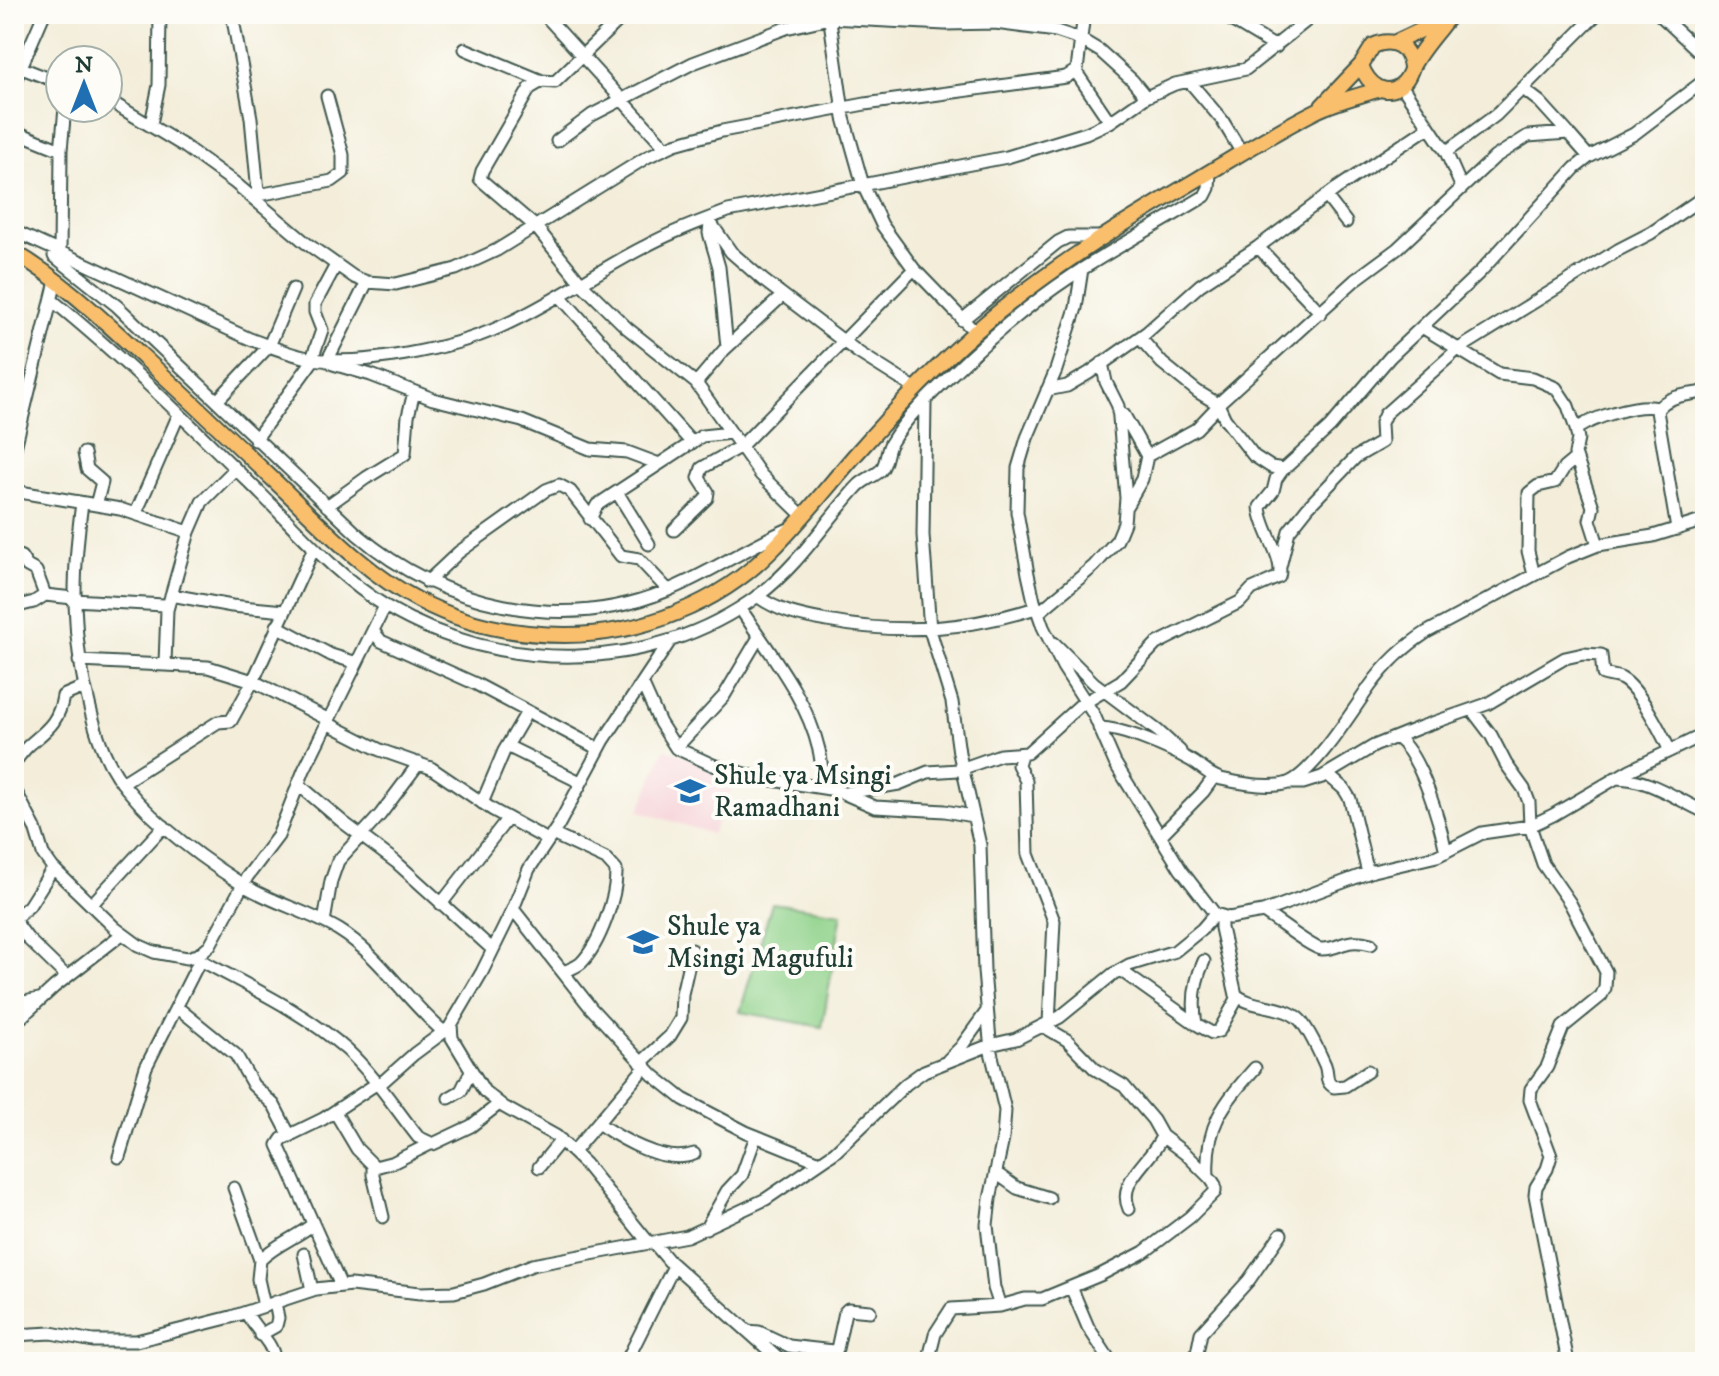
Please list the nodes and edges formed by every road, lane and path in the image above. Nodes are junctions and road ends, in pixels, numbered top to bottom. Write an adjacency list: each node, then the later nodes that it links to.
1 (44, 14): 21 (street)
2 (232, 14): 55 (street)
3 (625, 14): 18 (street)
4 (1084, 14): 14 (street)
5 (1221, 14): 13 (street)
6 (1315, 14): 16 (street)
7 (1597, 14): 31 (street)
8 (1659, 14): 19 (street)
9 (158, 15): 40 (street)
10 (546, 15): 18 (street)
11 (830, 16): 14 (street); 34 (street); 36 (street)
12 (1451, 16): 15 (main road); 22 (main road)
13 (1244, 20): 16 (street)
14 (1080, 39): 23 (street); 33 (street)
15 (1394, 43): 20 (main road); 22 (main road)
16 (1276, 47): 27 (street)
17 (465, 49): 26 (street)
18 (580, 55): 26 (street); 34 (street)
19 (1705, 57)
20 (1361, 65): 30 (main road); 37 (main road)
21 (18, 67): 24 (street); 28 (street)
22 (1411, 67): 29 (main road)
23 (1076, 72): 36 (street); 38 (street)
24 (44, 77)
25 (1705, 80): 49 (street)
26 (542, 81): 58 (street)
27 (1189, 81): 33 (street); 48 (street)
28 (14, 83)
29 (1401, 85): 30 (main road); 41 (street)
30 (1380, 89): 37 (main road)
31 (1523, 89): 43 (street); 47 (street)
32 (327, 96): 55 (street)
33 (1146, 97): 38 (street)
34 (622, 99): 44 (street); 45 (street)
35 (124, 109): 40 (street)
36 (843, 109): 45 (street); 51 (street)
37 (1319, 109): 48 (main road)
38 (1110, 122): 51 (street)
39 (63, 124): 46 (street)
40 (151, 124): 55 (street)
41 (1429, 127): 47 (street); 53 (street)
42 (14, 131): 46 (street)
43 (1569, 134): 49 (street); 52 (street)
44 (557, 141)
45 (666, 148): 58 (street)
46 (61, 150): 64 (street)
47 (1446, 152): 52 (street)
48 (1242, 153): 50 (main road)
49 (1589, 157): 77 (street)
50 (1210, 172): 60 (main road); 67 (street)
51 (863, 185): 56 (street); 66 (street)
52 (1461, 186): 75 (street)
53 (1326, 196): 57 (street); 62 (street)
54 (1705, 196): 83 (street)
55 (258, 199): 65 (street)
56 (709, 221): 70 (street); 73 (street); 82 (street)
57 (1346, 222)
58 (536, 227): 69 (street); 70 (street)
59 (14, 231): 61 (street)
60 (1102, 237): 76 (street); 78 (main road)
61 (38, 243): 64 (street); 91 (street)
62 (1258, 247): 75 (street); 79 (street)
63 (14, 252): 68 (main road)
64 (60, 254): 81 (street)
65 (336, 265): 69 (street); 84 (street)
66 (914, 269): 76 (street); 80 (street)
67 (1082, 269): 88 (street); 92 (street)
68 (56, 281): 74 (street); 121 (main road)
69 (367, 282): 84 (street)
70 (581, 283): 72 (street); 86 (street)
71 (293, 289): 81 (street)
72 (560, 296): 84 (street); 100 (street)
73 (782, 296): 80 (street); 82 (street)
74 (53, 301): 96 (street); 102 (street)
75 (1321, 313): 93 (street)
76 (962, 320): 78 (street)
77 (1422, 327): 83 (street); 108 (street)
78 (975, 332): 87 (main road)
79 (1140, 338): 85 (street); 93 (street)
80 (844, 341): 87 (street); 101 (street)
81 (269, 346): 84 (street); 91 (street)
82 (727, 347): 86 (street)
83 (1460, 349): 97 (street); 129 (street)
84 (320, 360): 89 (street); 99 (street)
85 (1102, 363): 88 (street); 95 (street)
86 (696, 383): 98 (street)
87 (916, 389): 118 (main road)
88 (1047, 390): 141 (street)
89 (414, 392): 106 (street); 115 (street)
90 (1705, 392): 94 (street)
91 (217, 401): 99 (street)
92 (925, 403): 135 (street); 144 (street)
93 (1218, 405): 104 (street); 108 (street)
94 (1658, 408): 97 (street); 122 (street)
95 (1118, 412): 104 (street); 116 (street)
96 (179, 414): 107 (street); 117 (street)
97 (1576, 429): 105 (street)
98 (731, 433): 100 (street); 101 (street)
99 (255, 440): 115 (street)
100 (692, 443): 106 (street)
101 (741, 446): 118 (street); 123 (street)
102 (14, 452)
103 (84, 453): 113 (street)
104 (1147, 456): 116 (street)
105 (1576, 458): 126 (street); 130 (street)
106 (659, 464): 110 (street)
107 (235, 469): 124 (street); 127 (street)
108 (1283, 469): 129 (street)
109 (14, 491): 111 (street)
110 (617, 492): 114 (street); 125 (street)
111 (82, 503): 113 (street); 136 (street)
112 (579, 503): 114 (street); 119 (street); 131 (street)
113 (96, 505): 117 (street)
114 (597, 505): 119 (street)
115 (327, 506): 131 (street)
116 (1126, 506): 141 (street)
117 (136, 513): 124 (street)
118 (804, 517): 121 (main road)
119 (590, 519): 132 (street)
120 (1705, 520): 122 (street)
121 (792, 528): 132 (street)
122 (1677, 529): 126 (street)
123 (674, 530)
124 (189, 532): 134 (street)
125 (649, 544)
126 (1598, 545): 130 (street)
127 (314, 548): 137 (street); 142 (street)
128 (14, 554): 133 (street)
129 (1280, 567): 155 (street)
130 (1534, 575): 177 (street)
131 (427, 582): 132 (street)
132 (668, 590)
133 (45, 595): 136 (street); 138 (street)
134 (171, 595): 140 (street); 142 (street)
135 (757, 596): 139 (street); 144 (street)
136 (73, 599): 140 (street); 149 (street)
137 (385, 606): 145 (street); 148 (street)
138 (14, 607)
139 (740, 608): 146 (street); 148 (street)
140 (167, 610): 150 (street)
141 (1037, 610): 144 (street); 147 (street)
142 (284, 611): 143 (street)
143 (277, 626): 151 (street); 152 (street)
144 (930, 630): 171 (street)
145 (373, 631): 151 (street); 158 (street)
146 (759, 637): 164 (street); 179 (street)
147 (1049, 639): 155 (street); 156 (street)
148 (670, 641): 153 (street)
149 (79, 661): 150 (street); 154 (street)
150 (165, 663): 152 (street)
151 (357, 663): 159 (street)
152 (253, 681): 159 (street); 176 (street)
153 (642, 683): 164 (street); 165 (street)
154 (84, 687): 170 (street); 176 (street)
155 (1106, 692): 156 (street); 168 (street)
156 (1086, 702): 160 (street); 167 (street)
157 (1472, 710): 162 (street); 166 (street); 187 (street)
158 (527, 712): 163 (street); 165 (street)
159 (328, 722): 169 (street); 178 (street)
160 (1099, 728): 168 (street); 188 (street)
161 (1705, 734): 166 (street)
162 (1397, 738): 172 (street); 191 (street)
163 (507, 746): 175 (street); 182 (street)
164 (676, 748): 179 (street)
165 (599, 749): 175 (street)
166 (1670, 751): 174 (street)
167 (1021, 754): 171 (street); 217 (street)
168 (1186, 758): 173 (street)
169 (419, 763): 182 (street); 189 (street)
170 (14, 764)
171 (963, 768): 181 (street); 184 (street)
172 (1328, 775): 177 (street); 193 (street)
173 (1214, 777): 177 (street); 188 (street)
174 (1615, 778): 183 (street); 187 (street)
175 (580, 782): 190 (street)
176 (122, 783): 186 (street)
177 (1287, 783)
178 (298, 784): 189 (street); 194 (street)
179 (823, 787): 181 (street)
180 (14, 788): 192 (street)
181 (846, 793): 184 (street)
182 (482, 803): 185 (street)
183 (1705, 812)
184 (972, 816): 215 (street)
185 (508, 818): 190 (street); 195 (street)
186 (164, 826): 194 (street); 196 (street)
187 (1530, 826): 191 (street); 271 (street)
188 (1161, 835): 199 (street)
189 (362, 836): 195 (street); 201 (street)
190 (550, 837): 197 (street); 209 (street)
191 (1446, 852): 193 (street)
192 (53, 868): 196 (street); 200 (street)
193 (1368, 873): 198 (street)
194 (243, 885): 201 (street); 206 (street)
195 (441, 904): 204 (street)
196 (91, 905): 202 (street)
197 (513, 909): 204 (street); 209 (street)
198 (1263, 912): 199 (street); 203 (street)
199 (1218, 916): 208 (street); 211 (street)
200 (14, 919): 210 (street)
201 (324, 922): 219 (street)
202 (122, 934): 206 (street); 210 (street)
203 (1371, 944)
204 (492, 949): 219 (street)
205 (692, 950): 222 (street)
206 (197, 958): 214 (street); 226 (street)
207 (1204, 961): 218 (street)
208 (1120, 970): 217 (street); 218 (street)
209 (564, 972): 222 (street)
210 (66, 976): 212 (street)
211 (1238, 997): 218 (street); 225 (street)
212 (39, 999): 213 (street); 216 (street)
213 (14, 1004)
214 (178, 1008): 231 (street); 238 (street)
215 (987, 1011): 220 (street); 221 (street)
216 (14, 1024)
217 (1046, 1024): 220 (street); 233 (street)
218 (1196, 1024)
219 (447, 1029): 224 (street); 226 (street)
220 (990, 1045): 221 (street); 242 (street)
221 (945, 1062): 239 (street)
222 (643, 1065): 230 (street); 232 (street)
223 (1255, 1068): 243 (street)
224 (471, 1071): 227 (street); 228 (street)
225 (1368, 1071)
226 (377, 1085): 229 (street); 235 (street)
227 (449, 1098)
228 (499, 1104): 234 (street); 235 (street)
229 (335, 1112): 231 (street); 240 (street)
230 (599, 1124): 236 (street); 237 (street)
231 (290, 1136): 248 (street)
232 (756, 1136): 239 (street); 249 (street)
233 (1162, 1136): 243 (street); 246 (street)
234 (561, 1140): 236 (street); 241 (street)
235 (430, 1144): 240 (street)
236 (573, 1152): 251 (street)
237 (694, 1154)
238 (119, 1157)
239 (820, 1162): 249 (street)
240 (373, 1165): 247 (street)
241 (539, 1167)
242 (996, 1173): 245 (street); 259 (street)
243 (1208, 1176): 256 (street)
244 (234, 1188): 253 (street)
245 (1049, 1198)
246 (1129, 1209)
247 (383, 1217)
248 (313, 1224): 253 (street); 255 (street)
249 (706, 1228): 251 (street)
250 (1281, 1234): 270 (street)
251 (651, 1243): 254 (street); 255 (street)
252 (304, 1254): 257 (street)
253 (260, 1260): 258 (street)
254 (674, 1266): 262 (street); 266 (street)
255 (341, 1286): 257 (street)
256 (1071, 1287): 259 (street); 269 (street)
257 (312, 1290): 258 (street)
258 (270, 1304): 261 (street); 264 (street)
259 (1000, 1306): 268 (street)
260 (870, 1311): 262 (street)
261 (246, 1312): 263 (street); 264 (street)
262 (746, 1331): 267 (street)
263 (14, 1335)
264 (260, 1335): 265 (street)
265 (269, 1362)
266 (626, 1362)
267 (782, 1362)
268 (928, 1362)
269 (1110, 1362)
270 (1191, 1362)
271 (1568, 1362)

